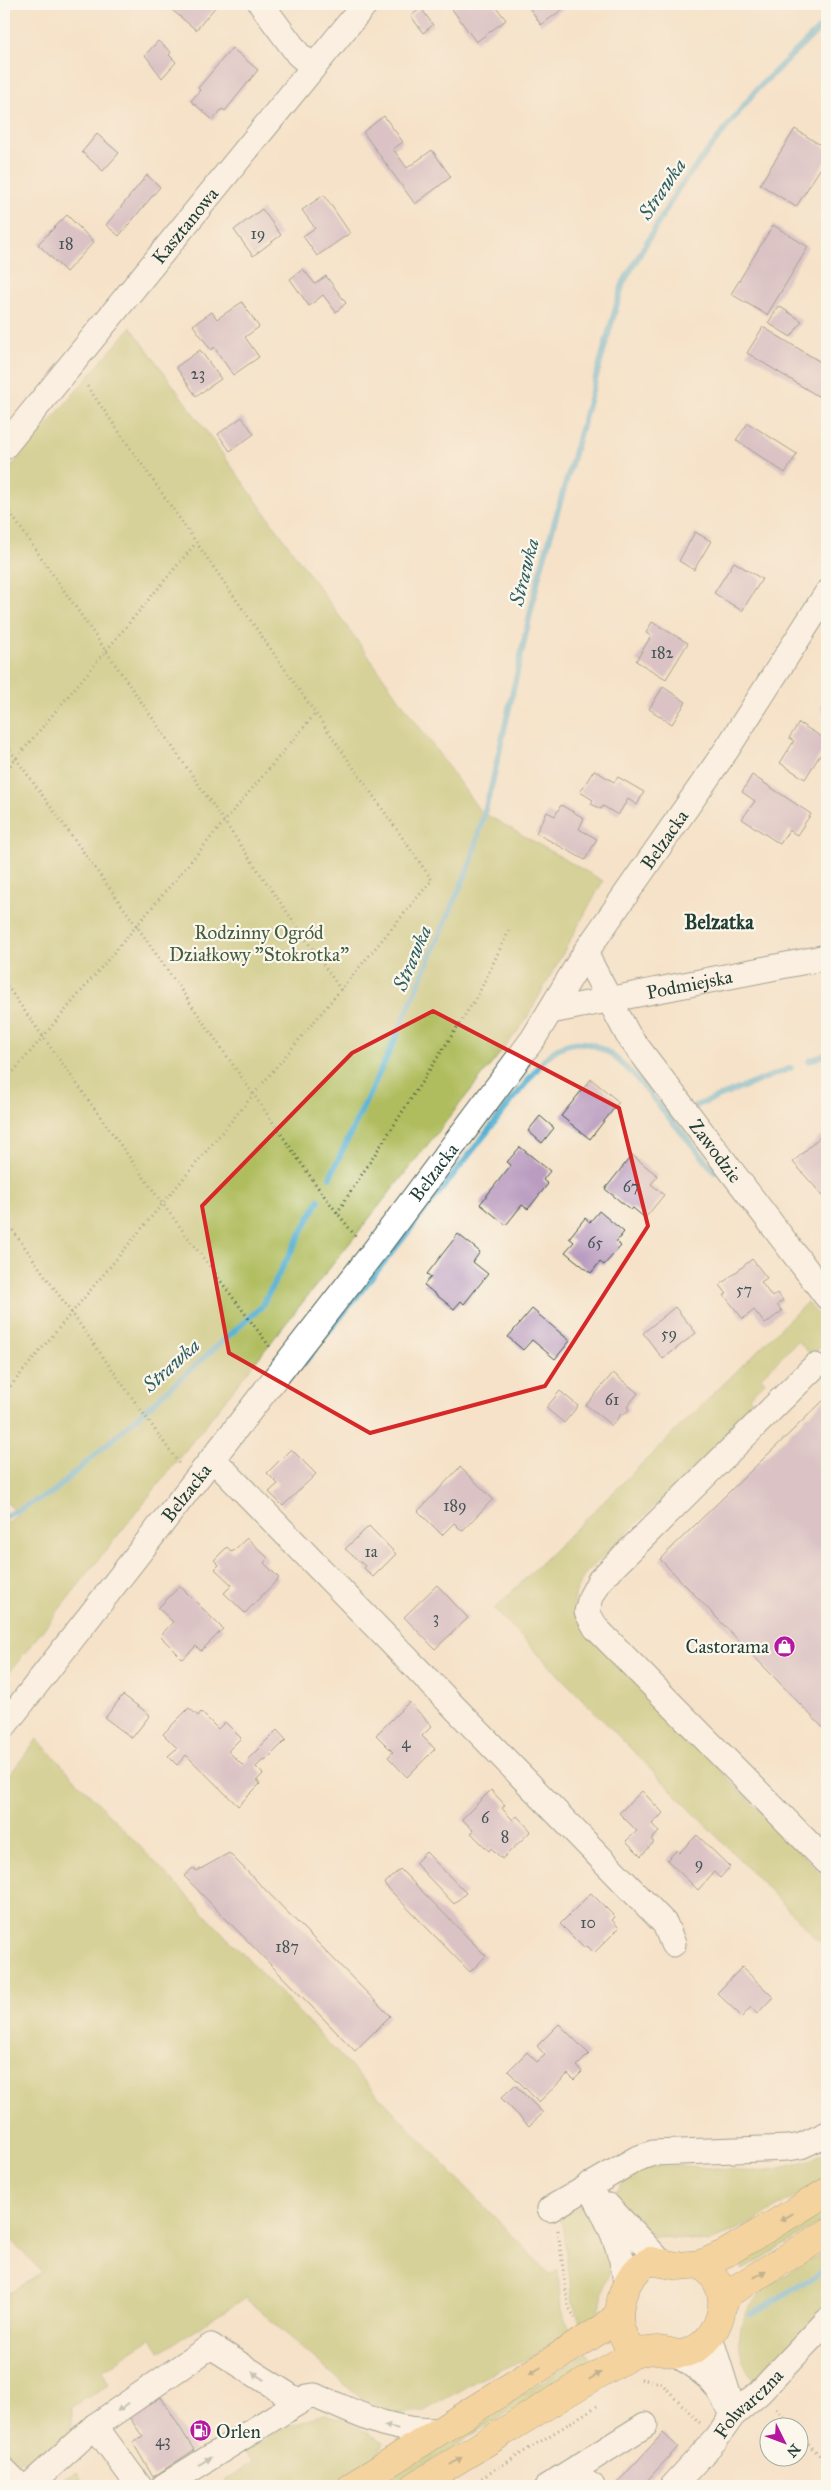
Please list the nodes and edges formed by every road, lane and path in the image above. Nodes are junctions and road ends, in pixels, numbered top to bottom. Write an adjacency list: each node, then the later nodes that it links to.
1 (261, 4): 3 (street)
2 (365, 4): 3 (street, Kasztanowa)
3 (313, 67): 5 (street, Kasztanowa)
4 (87, 386): 7 (path)
5 (4, 446)
6 (4, 504): 9 (path)
7 (196, 543): 9 (path); 10 (path)
8 (827, 593): 17 (street, Belzacka)
9 (106, 651): 12 (path); 14 (path)
10 (316, 714): 14 (path); 20 (path)
11 (4, 742): 12 (path)
12 (15, 758): 13 (path); 15 (path)
13 (4, 772)
14 (224, 820): 15 (path); 20 (path)
15 (136, 925): 23 (path); 25 (path)
16 (510, 928): 27 (path)
17 (585, 953): 21 (street, Zawodzie); 22 (street, Belzacka)
18 (827, 957): 21 (street, Podmiejska)
19 (4, 982): 23 (path)
20 (341, 990): 25 (path)
21 (609, 1000): 22 (street, Podmiejska); 30 (street, Zawodzie)
22 (551, 1011): 35 (street, Belzacka)
23 (43, 1036): 24 (path); 26 (path)
24 (4, 1083)
25 (253, 1096): 26 (path); 27 (path)
26 (162, 1203): 31 (path); 32 (path)
27 (337, 1213): 29 (path)
28 (4, 1218): 31 (path)
29 (355, 1236)
30 (827, 1297)
31 (71, 1312): 34 (path); 36 (path)
32 (268, 1345)
33 (815, 1366): 38 (street)
34 (4, 1394)
35 (213, 1459): 37 (street, Belzacka); 39 (street)
36 (176, 1460)
37 (4, 1726)
38 (822, 1847)
39 (673, 1944)
40 (827, 2134): 41 (street)
41 (590, 2185): 43 (street); 45 (street); 47 (street)
42 (827, 2192): 46 (main road, one-way to 46)
43 (550, 2209): 52 (path)
44 (827, 2233): 48 (main road, one-way to 44)
45 (661, 2262): 46 (main road); 47 (main road)
46 (701, 2264): 48 (main road)
47 (626, 2284): 49 (main road)
48 (723, 2304): 51 (main road)
49 (618, 2314): 52 (main road); 53 (main road)
50 (827, 2321): 60 (street, Folwarczna)
51 (710, 2336): 54 (main road); 60 (street)
52 (587, 2338): 63 (main road, one-way to 63)
53 (641, 2352): 54 (main road); 56 (main road, one-way to 53)
54 (678, 2355): 60 (street)
55 (635, 2382): 64 (path)
56 (580, 2385): 59 (path); 74 (main road, one-way to 56)
57 (299, 2402): 62 (street, one-way to 62); 63 (street, one-way to 57); 72 (street, one-way to 57)
58 (602, 2402): 59 (path)
59 (594, 2408): 75 (path)
60 (732, 2416): 64 (street, Folwarczna)
61 (646, 2425): 68 (street)
62 (95, 2426): 70 (street); 71 (street)
63 (439, 2431): 73 (main road)
64 (716, 2439): 78 (street, Folwarczna)
65 (808, 2443): 66 (path)
66 (827, 2463)
67 (4, 2470): 69 (street)
68 (570, 2474): 76 (street); 77 (street)
69 (20, 2486)
70 (28, 2486)
71 (139, 2486)
72 (164, 2486)
73 (352, 2486)
74 (415, 2486)
75 (469, 2486)
76 (548, 2486)
77 (592, 2486)
78 (673, 2486)

